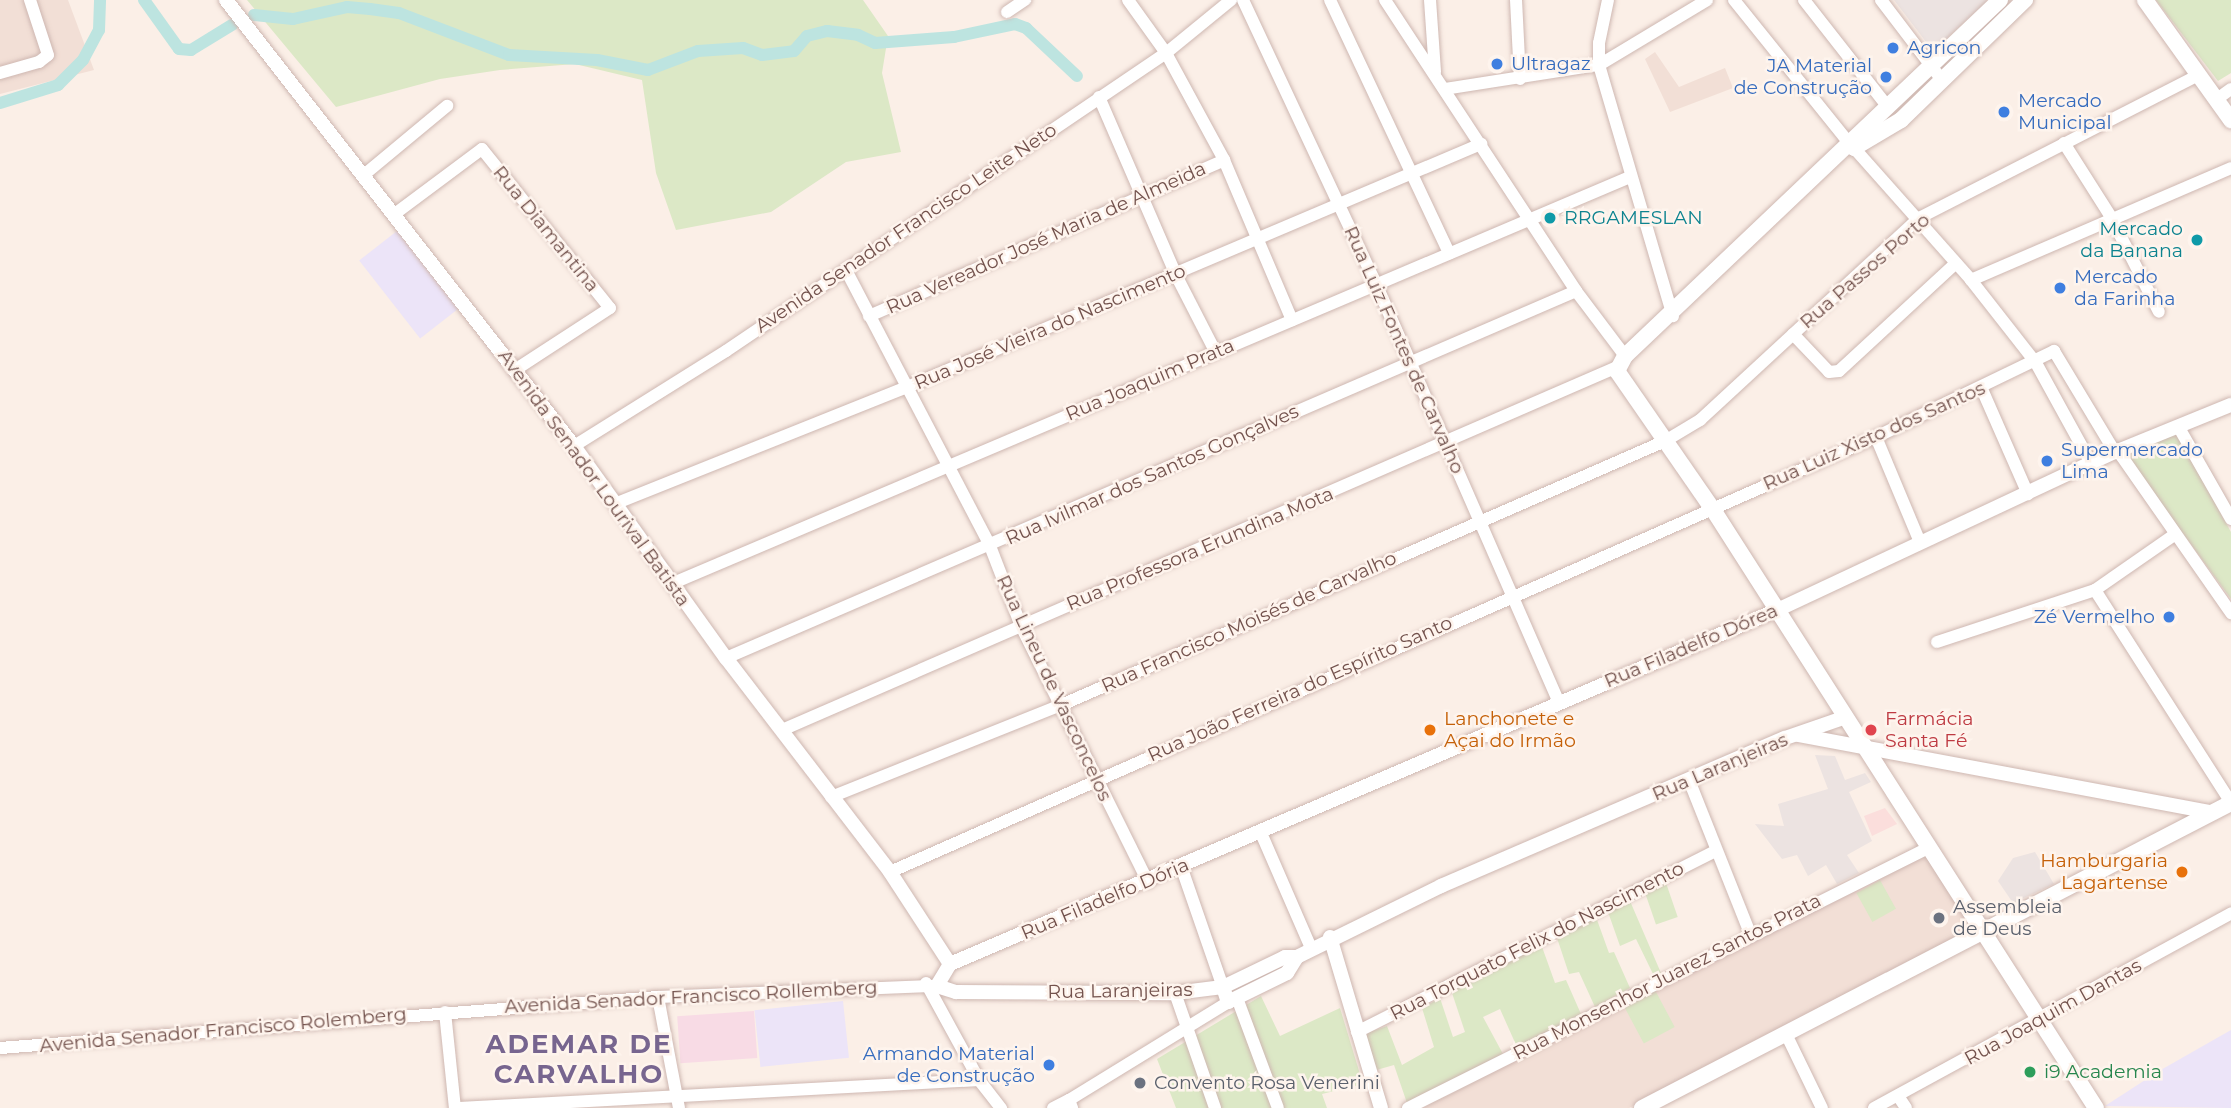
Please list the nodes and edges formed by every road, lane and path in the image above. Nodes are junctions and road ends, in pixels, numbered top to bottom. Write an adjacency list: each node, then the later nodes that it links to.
1 (30, 0): 24 (street)
2 (226, 0): 42 (street, Avenida Senador Lourival Batista)
3 (1025, 0): 19 (street)
4 (1128, 0): 21 (street)
5 (1231, 0): 21 (street, Avenida Senador Francisco Leite Neto)
6 (1243, 0): 46 (street, Rua Luiz Fontes de Carvalho)
7 (1330, 0): 43 (street)
8 (1385, 0): 26 (street)
9 (1430, 0): 26 (street)
10 (1516, 0): 27 (street)
11 (1608, 0): 22 (street)
12 (1707, 0): 22 (street)
13 (1734, 0): 39 (street)
14 (1804, 0): 34 (street)
15 (1881, 0): 23 (street)
16 (1999, 0): 20 (street); 23 (main road)
17 (2025, 0): 20 (main road)
18 (2145, 0): 25 (main road)
19 (1007, 12)
20 (2009, 14): 28 (main road)
21 (1166, 53): 31 (street, Avenida Senador Francisco Leite Neto); 40 (street)
22 (1599, 65): 27 (street); 44 (street)
23 (1930, 67): 28 (street); 34 (main road)
24 (0, 73)
25 (2199, 75): 32 (main road); 37 (street, Rua Passos Porto)
26 (1435, 76): 29 (street)
27 (1520, 79): 29 (street)
28 (1942, 80): 36 (main road)
29 (1445, 89): 38 (street)
30 (2231, 89): 32 (street)
31 (1099, 97): 45 (street); 54 (street, Avenida Senador Francisco Leite Neto)
32 (2217, 99): 35 (main road)
33 (447, 106): 42 (street)
34 (1886, 106): 36 (main road)
35 (2231, 120)
36 (1870, 132): 39 (main road)
37 (2064, 143): 48 (street); 49 (street, Rua Passos Porto)
38 (1480, 144): 43 (street, Rua José Vieira do Nascimento); 50 (street)
39 (1851, 145): 49 (street); 61 (main road)
40 (1224, 160): 45 (street, Rua Vereador José Maria de Almeida); 51 (street)
41 (2231, 169): 48 (street)
42 (365, 174): 47 (street, Avenida Senador Lourival Batista)
43 (1411, 174): 46 (street, Rua José Vieira do Nascimento); 52 (street)
44 (1630, 177): 50 (street, Rua Joaquim Prata); 61 (street)
45 (1144, 196): 55 (street); 60 (street, Rua Vereador José Maria de Almeida)
46 (1341, 206): 51 (street, Rua José Vieira do Nascimento); 57 (street, Rua Luiz Fontes de Carvalho)
47 (396, 213): 68 (street, Rua Diamantina); 76 (street, Avenida Senador Lourival Batista)
48 (2111, 217): 56 (street); 59 (street)
49 (1919, 218): 53 (street); 63 (street, Rua Passos Porto)
50 (1529, 220): 52 (street, Rua Joaquim Prata); 58 (street)
51 (1259, 240): 55 (street, Rua José Vieira do Nascimento); 62 (street)
52 (1449, 253): 57 (street, Rua Joaquim Prata)
53 (1956, 263): 56 (street); 63 (street)
54 (846, 270): 60 (street, Rua Lineu de Vasconcelos); 76 (street, Avenida Senador Francisco Leite Neto)
55 (1176, 275): 64 (street); 70 (street, Rua José Vieira do Nascimento)
56 (1971, 280): 67 (street)
57 (1377, 286): 62 (street, Rua Joaquim Prata); 66 (street, Rua Luiz Fontes de Carvalho)
58 (1576, 290): 65 (street); 66 (street, Rua Ivilmar dos Santos Gonçalves)
59 (2159, 312)
60 (869, 316): 70 (street, Rua Lineu de Vasconcelos)
61 (1673, 316): 65 (main road)
62 (1292, 320): 64 (street, Rua Joaquim Prata)
63 (1793, 334): 74 (street, Rua Passos Porto)
64 (1214, 352): 79 (street, Rua Joaquim Prata)
65 (1621, 361): 74 (main road); 75 (street, Rua Professora Erundina Mota)
66 (1409, 363): 75 (street, Rua Luiz Fontes de Carvalho); 87 (street, Rua Ivilmar dos Santos Gonçalves)
67 (2036, 363): 69 (street, Rua Luiz Xisto dos Santos); 77 (street); 78 (street)
68 (521, 366)
69 (1981, 387): 73 (street, Rua Luiz Xisto dos Santos); 80 (street)
70 (905, 388): 79 (street, Rua Lineu de Vasconcelos); 81 (street, Rua José Vieira do Nascimento)
71 (2231, 405): 72 (street)
72 (2178, 426): 77 (street); 83 (street)
73 (1876, 437): 82 (street, Rua Luiz Xisto dos Santos); 86 (street)
74 (1665, 441): 82 (main road); 84 (street, Rua Francisco Moisés de Carvalho)
75 (1444, 443): 84 (street, Rua Luiz Fontes de Carvalho); 93 (street, Rua Professora Erundina Mota)
76 (574, 446): 81 (street, Avenida Senador Lourival Batista)
77 (2116, 452): 78 (street, Rua Filadelfo Dórea); 85 (street)
78 (2092, 465): 80 (street, Rua Filadelfo Dórea)
79 (948, 467): 87 (street, Rua Lineu de Vasconcelos); 88 (street, Rua Joaquim Prata)
80 (2028, 494): 86 (street, Rua Filadelfo Dórea)
81 (617, 503): 88 (street, Avenida Senador Lourival Batista)
82 (1712, 508): 90 (street, Rua João Ferreira do Espírito Santo); 91 (main road)
83 (2231, 519)
84 (1478, 520): 90 (street, Rua Luiz Fontes de Carvalho); 97 (street, Rua Francisco Moisés de Carvalho)
85 (2174, 535): 89 (street); 92 (street)
86 (1920, 542): 91 (street, Rua Filadelfo Dórea)
87 (990, 546): 93 (street, Rua Lineu de Vasconcelos); 95 (street, Rua Ivilmar dos Santos Gonçalves)
88 (671, 583): 95 (street, Avenida Senador Lourival Batista)
89 (2095, 590): 94 (street); 105 (street)
90 (1512, 594): 96 (street, Rua Luiz Fontes de Carvalho); 102 (street, Rua João Ferreira do Espírito Santo)
91 (1774, 611): 96 (street, Rua Filadelfo Dórea); 98 (main road)
92 (2231, 613)
93 (1021, 626): 97 (street, Rua Lineu de Vasconcelos); 99 (street, Rua Professora Erundina Mota)
94 (1937, 642)
95 (726, 658): 99 (street, Avenida Senador Lourival Batista)
96 (1559, 702): 107 (street, Rua Filadelfo Dórea)
97 (1059, 706): 102 (street, Rua Lineu de Vasconcelos); 104 (street, Rua Francisco Moisés de Carvalho)
98 (1843, 718): 100 (street); 101 (main road)
99 (782, 730): 104 (street, Avenida Senador Lourival Batista)
100 (1797, 735): 101 (street, Rua Laranjeiras); 103 (street, Rua Laranjeiras)
101 (1861, 745): 106 (street, Rua Laranjeiras); 108 (main road)
102 (1096, 780): 111 (street, Rua João Ferreira do Espírito Santo); 112 (street, Rua Lineu de Vasconcelos)
103 (1689, 780): 109 (street); 116 (street, Rua Laranjeiras)
104 (831, 797): 111 (street, Avenida Senador Lourival Batista)
105 (2231, 803): 106 (main road)
106 (2213, 813): 115 (main road)
107 (1261, 833): 110 (street, Rua Filadelfo Dória); 117 (street)
108 (1926, 849): 114 (street, Rua Monsenhor Juarez Santos Prata); 115 (main road)
109 (1716, 850): 114 (street); 128 (street, Rua Torquato Felix do Nascimento)
110 (1181, 866): 112 (street, Rua Filadelfo Dória); 121 (street)
111 (890, 872): 119 (street, Avenida Senador Lourival Batista)
112 (1147, 882): 119 (street, Rua Filadelfo Dória)
113 (2231, 913): 126 (street, Rua Joaquim Dantas)
114 (1750, 933): 141 (street, Rua Monsenhor Juarez Santos Prata)
115 (1986, 933): 126 (main road); 129 (main road)
116 (1331, 937): 117 (street, Rua Laranjeiras); 128 (street)
117 (1311, 948): 118 (street, Rua Laranjeiras)
118 (1297, 957): 121 (street, Rua Laranjeiras); 124 (street, Rua Laranjeiras)
119 (950, 964): 120 (street)
120 (932, 985): 122 (street, Rua Laranjeiras); 123 (street, Avenida Senador Francisco Rollemberg); 131 (street)
121 (1223, 988): 122 (street, Rua Laranjeiras); 124 (street)
122 (1175, 993): 127 (street)
123 (658, 997): 125 (street, Avenida Senador Francisco Rollemberg); 133 (street)
124 (1233, 1000): 127 (street); 139 (street)
125 (445, 1012): 130 (street, Avenida Senador Francisco Rolemberg); 135 (street)
126 (2039, 1021): 132 (street, Rua Joaquim Dantas); 146 (main road)
127 (1185, 1028): 134 (street); 138 (street)
128 (1357, 1032): 140 (street)
129 (1786, 1034): 142 (main road); 143 (street)
130 (0, 1048)
131 (979, 1080): 133 (street); 136 (street)
132 (1898, 1096): 144 (street, Rua Joaquim Dantas); 145 (street)
133 (679, 1103): 135 (street)
134 (1071, 1104): 137 (street)
135 (457, 1108)
136 (1000, 1108)
137 (1053, 1108)
138 (1215, 1108)
139 (1278, 1108)
140 (1381, 1108)
141 (1408, 1108)
142 (1642, 1108)
143 (1822, 1108)
144 (1874, 1108)
145 (1906, 1108)
146 (2096, 1108)

